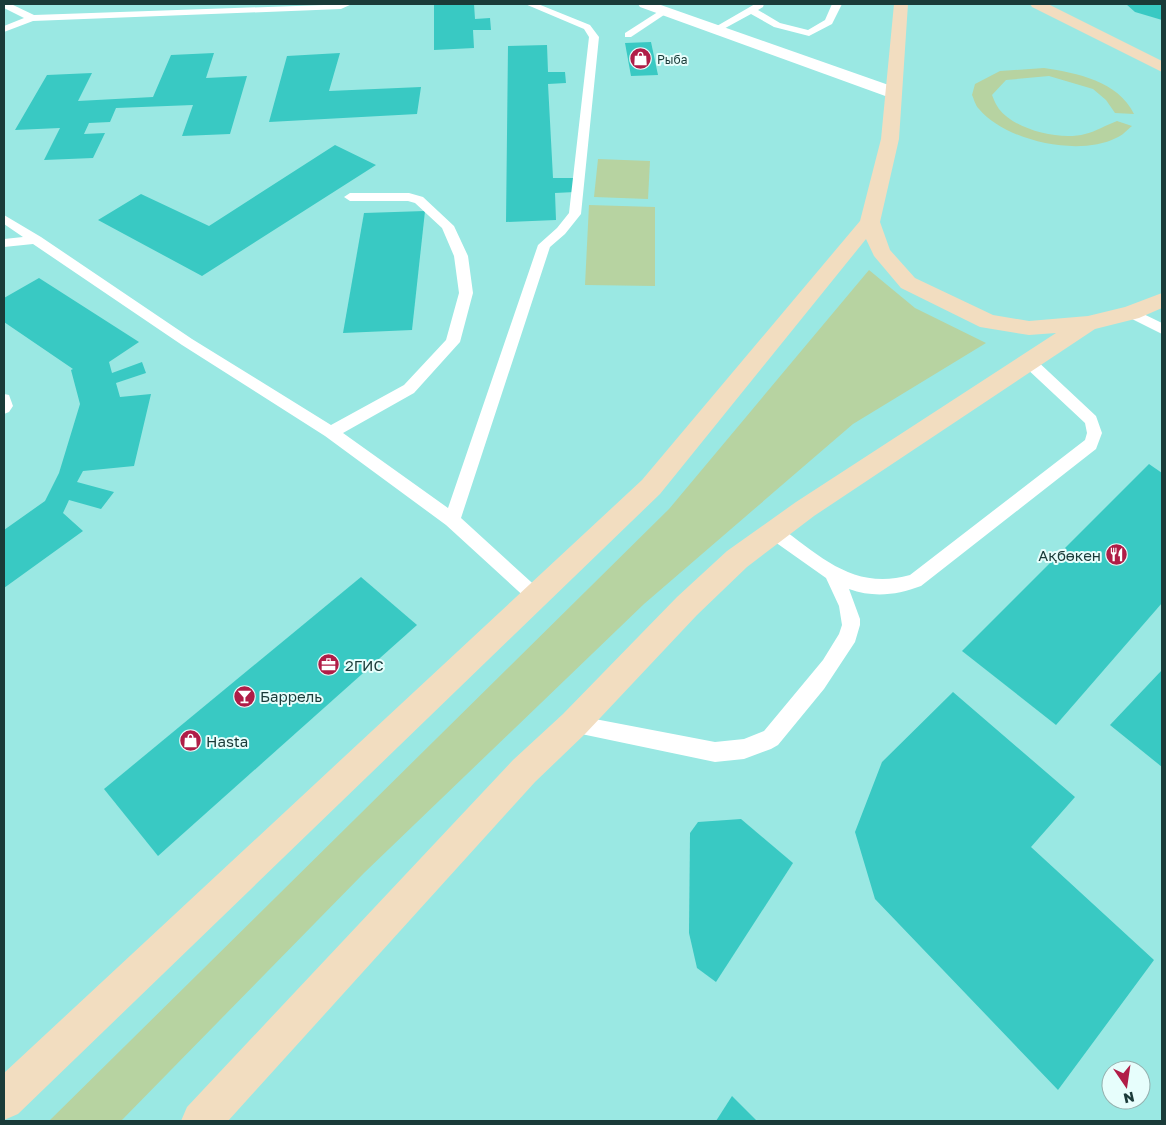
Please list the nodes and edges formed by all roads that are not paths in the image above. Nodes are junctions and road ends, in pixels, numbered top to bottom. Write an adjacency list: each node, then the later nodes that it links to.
1 (4, 4): 11 (lane)
2 (347, 4): 11 (lane)
3 (530, 4): 30 (lane)
4 (645, 4): 10 (street)
5 (763, 4): 9 (lane)
6 (837, 4): 9 (lane)
7 (902, 4): 16 (main road)
8 (1037, 4): 15 (main road)
9 (751, 10): 13 (lane)
10 (664, 11): 13 (street); 14 (lane)
11 (32, 18): 12 (lane)
12 (4, 29)
13 (715, 30): 16 (street)
14 (628, 36)
15 (1162, 67)
16 (894, 93): 19 (main road)
17 (350, 197): 29 (lane)
18 (4, 219): 20 (lane)
19 (870, 222): 24 (main road); 33 (main road)
20 (36, 240): 21 (lane); 29 (lane)
21 (4, 242)
22 (1162, 300): 23 (main road)
23 (1131, 313): 24 (main road); 25 (lane)
24 (1088, 323): 26 (main road)
25 (1162, 328)
26 (1029, 362): 31 (main road); 32 (lane)
27 (4, 399): 28 (lane)
28 (4, 408)
29 (331, 432): 30 (lane)
30 (452, 520): 33 (lane)
31 (774, 532): 32 (lane); 34 (main road)
32 (833, 575): 34 (lane)
33 (535, 596): 35 (main road)
34 (574, 724): 36 (main road)
35 (4, 1100)
36 (201, 1121)

